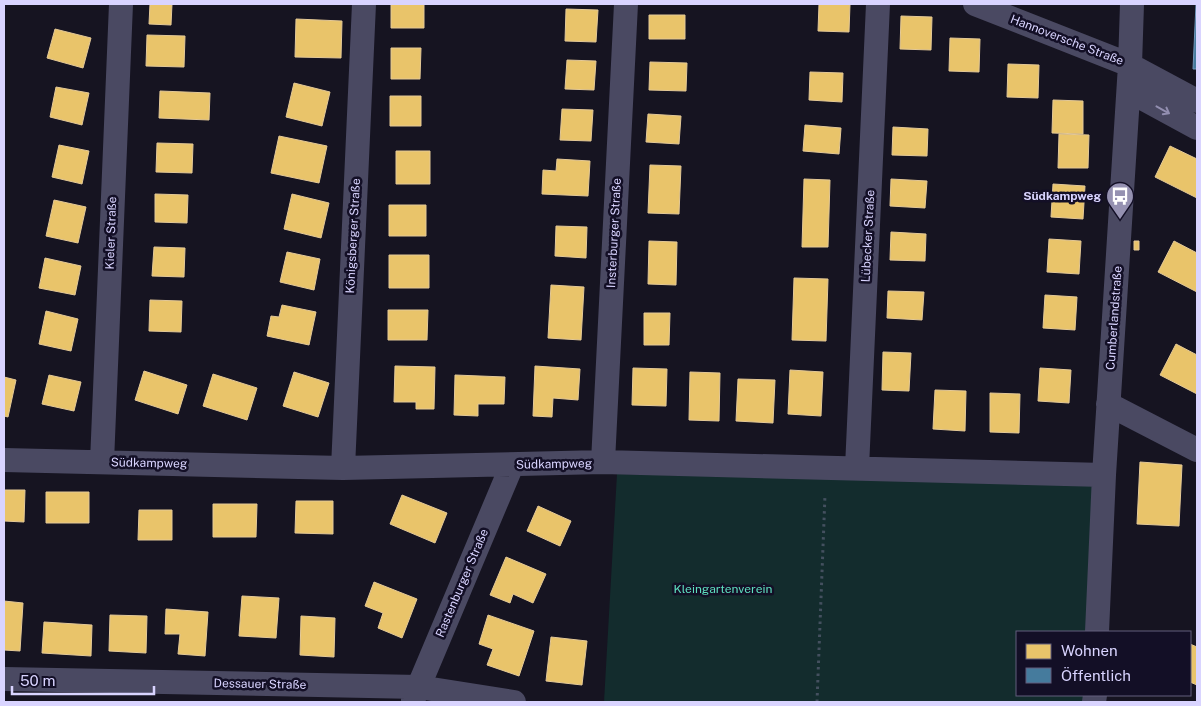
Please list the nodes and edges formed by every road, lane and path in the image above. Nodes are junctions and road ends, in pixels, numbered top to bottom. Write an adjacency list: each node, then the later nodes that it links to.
1 (121, 4): 14 (street, Kieler Straße)
2 (364, 4): 17 (street, Königsberger Straße)
3 (626, 4): 15 (street, Insterburger Straße)
4 (878, 4): 18 (street, Lübecker Straße)
5 (975, 4): 7 (street, Hannoversche Straße)
6 (1132, 4): 7 (street, Cumberlandstraße)
7 (1130, 65): 8 (street, Cumberlandstraße); 9 (street, Hannoversche Straße)
8 (1129, 91): 10 (street, one-way to 10); 11 (street, Cumberlandstraße)
9 (1197, 101)
10 (1197, 128)
11 (1108, 404): 12 (street); 19 (street, Cumberlandstraße)
12 (1197, 450)
13 (4, 460): 14 (street, Südkampweg)
14 (102, 462): 17 (street, Südkampweg)
15 (603, 462): 16 (street, Südkampweg); 18 (street, Südkampweg)
16 (512, 465): 17 (street, Südkampweg); 23 (street, Rastenburger Straße)
17 (343, 468)
18 (858, 468): 19 (street, Südkampweg)
19 (1104, 475): 21 (street, Cumberlandstraße)
20 (825, 495): 25 (path)
21 (1097, 631)
22 (4, 679): 23 (street, Dessauer Straße)
23 (416, 694): 24 (street, Dessauer Straße)
24 (514, 702)
25 (817, 702)

